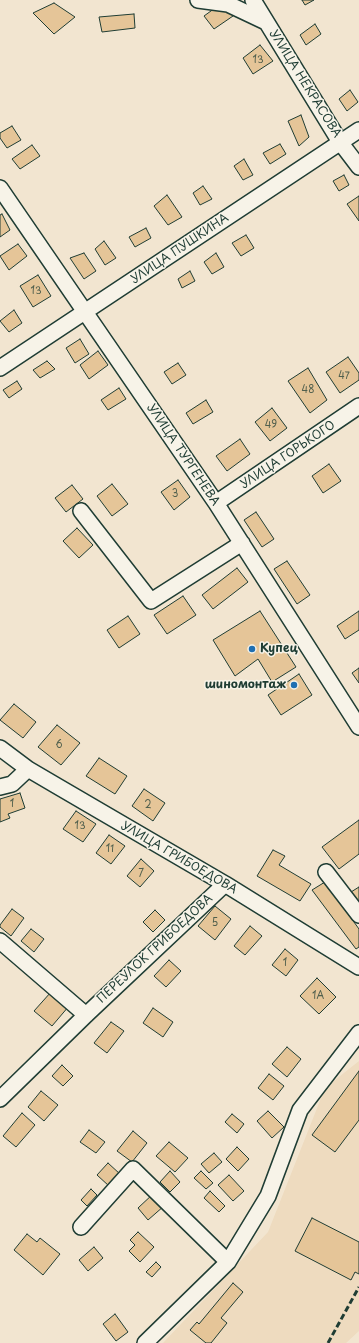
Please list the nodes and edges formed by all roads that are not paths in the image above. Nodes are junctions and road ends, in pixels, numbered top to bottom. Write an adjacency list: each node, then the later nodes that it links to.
1 (198, 0): 3 (street)
2 (253, 0): 3 (street, УЛИЦА НЕКРАСОВА)
3 (266, 22): 5 (street, УЛИЦА НЕКРАСОВА)
4 (359, 130): 5 (street, УЛИЦА ПУШКИНА)
5 (340, 142): 6 (street, УЛИЦА НЕКРАСОВА); 8 (street, УЛИЦА ПУШКИНА)
6 (359, 167)
7 (0, 188): 8 (street, УЛИЦА ТУРГЕНЕВА)
8 (86, 312): 9 (street, УЛИЦА ПУШКИНА); 11 (street, УЛИЦА ТУРГЕНЕВА)
9 (0, 368)
10 (359, 406): 11 (street, УЛИЦА ГОРЬКОГО)
11 (216, 503): 13 (street, УЛИЦА ТУРГЕНЕВА)
12 (81, 511): 13 (street)
13 (242, 543): 14 (street, УЛИЦА ТУРГЕНЕВА)
14 (359, 727)
15 (0, 748): 16 (street, УЛИЦА ГРИБОЕДОВА)
16 (28, 769): 17 (street); 19 (street, УЛИЦА ГРИБОЕДОВА)
17 (0, 787)
18 (326, 872): 20 (street)
19 (226, 884): 22 (street, УЛИЦА ГРИБОЕДОВА); 23 (street, ПЕРЕУЛОК ГРИБОЕДОВА)
20 (359, 916)
21 (0, 941): 23 (street)
22 (359, 967)
23 (86, 1015): 25 (street, ПЕРЕУЛОК ГРИБОЕДОВА)
24 (359, 1033): 27 (street)
25 (0, 1099)
26 (81, 1227): 27 (street)
27 (228, 1262): 28 (street)
28 (145, 1343)

